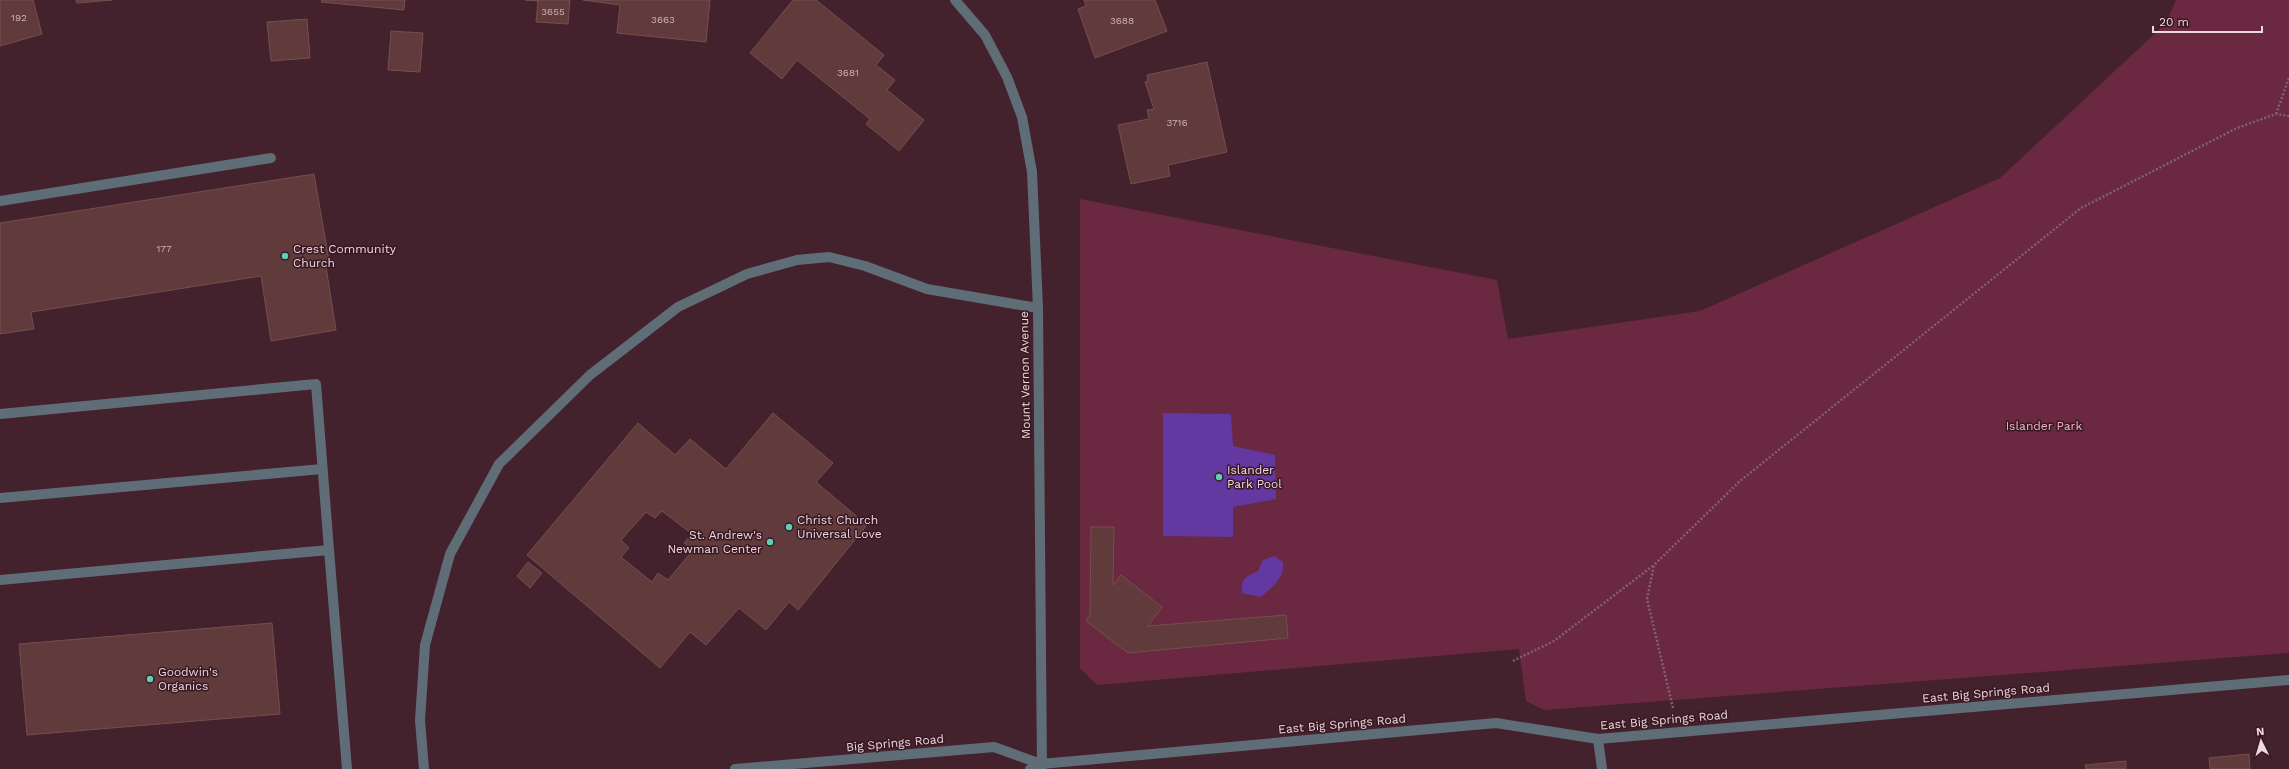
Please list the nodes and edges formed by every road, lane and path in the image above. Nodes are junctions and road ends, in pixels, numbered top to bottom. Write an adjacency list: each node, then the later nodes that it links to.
1 (955, 0): 7 (street, Mount Vernon Avenue)
2 (2289, 78): 3 (path)
3 (2276, 114): 4 (path); 12 (path)
4 (2289, 116)
5 (271, 158): 6 (street)
6 (0, 201)
7 (1038, 308): 18 (street, Mount Vernon Avenue); 20 (street)
8 (0, 414): 9 (street)
9 (322, 469): 10 (street); 11 (street)
10 (0, 498)
11 (329, 550): 13 (street); 19 (street)
12 (1654, 565): 14 (path); 16 (path)
13 (0, 580)
14 (1513, 661)
15 (2289, 680): 16 (street, East Big Springs Road)
16 (1679, 732): 17 (street, East Big Springs Road)
17 (1598, 739): 18 (street, East Big Springs Road); 23 (street)
18 (1042, 766): 21 (street, Big Springs Road); 22 (street)
19 (347, 769)
20 (424, 769)
21 (735, 769)
22 (1030, 769)
23 (1602, 769)

